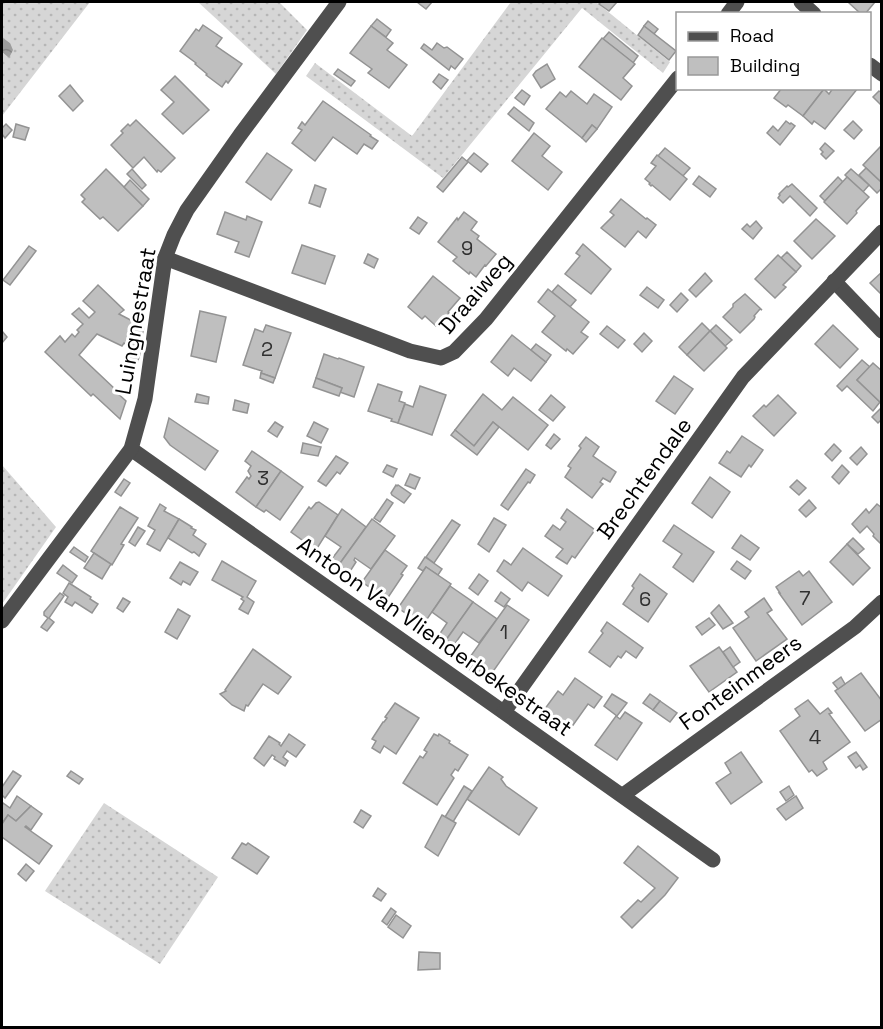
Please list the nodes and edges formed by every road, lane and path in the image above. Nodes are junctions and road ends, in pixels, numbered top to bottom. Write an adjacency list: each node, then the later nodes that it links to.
1 (339, 2): 4 (street, Luingnestraat)
2 (676, 81): 4 (street, Draaiweg)
3 (882, 232): 5 (street, Brechtendale)
4 (165, 258): 7 (street, Luingnestraat)
5 (834, 281): 6 (street); 10 (street, Brechtendale)
6 (882, 331)
7 (131, 449): 9 (street, Luingnestraat); 10 (street, Antoon Van Vlienderbekestraat)
8 (882, 603): 11 (street, Fonteinmeers)
9 (2, 621)
10 (504, 712): 11 (street, Antoon Van Vlienderbekestraat)
11 (622, 795): 12 (street, Antoon Van Vlienderbekestraat)
12 (713, 860)

